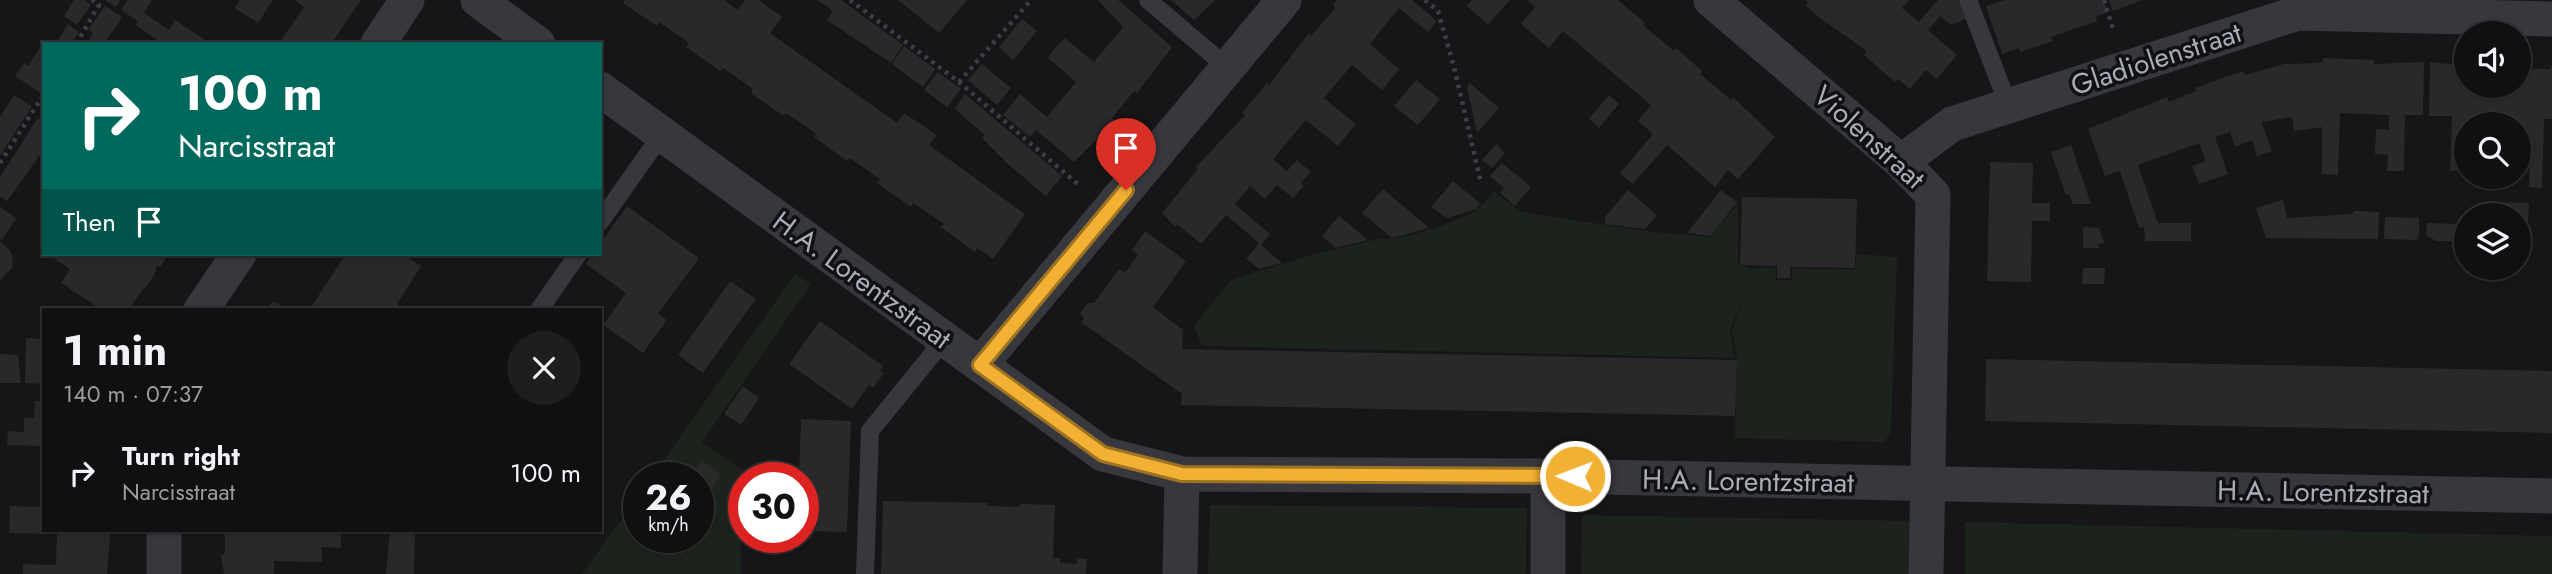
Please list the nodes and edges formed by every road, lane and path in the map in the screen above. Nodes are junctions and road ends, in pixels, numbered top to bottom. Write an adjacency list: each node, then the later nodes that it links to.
1 (92, 0): 13 (path)
2 (407, 0): 14 (street)
3 (478, 0): 15 (street)
4 (850, 0): 17 (path)
5 (1031, 0): 17 (path)
6 (1148, 0): 16 (lane)
7 (1284, 0): 16 (street)
8 (1425, 0): 24 (path)
9 (1711, 0): 22 (street, Violenstraat)
10 (1968, 0): 20 (lane)
11 (2296, 6): 12 (street, Gladiolenstraat); 20 (street, Gladiolenstraat)
12 (2552, 19)
13 (77, 42)
14 (379, 42)
15 (535, 42)
16 (1228, 68): 25 (street)
17 (959, 82): 25 (path)
18 (602, 90): 21 (street, H.A. Lorentzstraat)
19 (42, 97): 23 (path)
20 (2009, 107): 22 (street, Gladiolenstraat)
21 (662, 134): 26 (lane); 31 (street, H.A. Lorentzstraat)
22 (1900, 162): 35 (street, Violenstraat)
23 (0, 163)
24 (1480, 183)
25 (1108, 211): 32 (street)
26 (602, 219)
27 (238, 256): 29 (street)
28 (577, 256): 30 (lane)
29 (202, 308)
30 (540, 308)
31 (944, 340): 32 (street, H.A. Lorentzstraat); 39 (lane)
32 (980, 365): 33 (street, H.A. Lorentzstraat)
33 (1182, 474): 34 (street, H.A. Lorentzstraat); 40 (street)
34 (1548, 476): 35 (street, H.A. Lorentzstraat); 41 (street)
35 (1926, 485): 36 (street, H.A. Lorentzstraat); 42 (street)
36 (2552, 496)
37 (164, 532): 38 (street)
38 (164, 574)
39 (866, 574)
40 (1180, 574)
41 (1548, 574)
42 (1926, 574)

